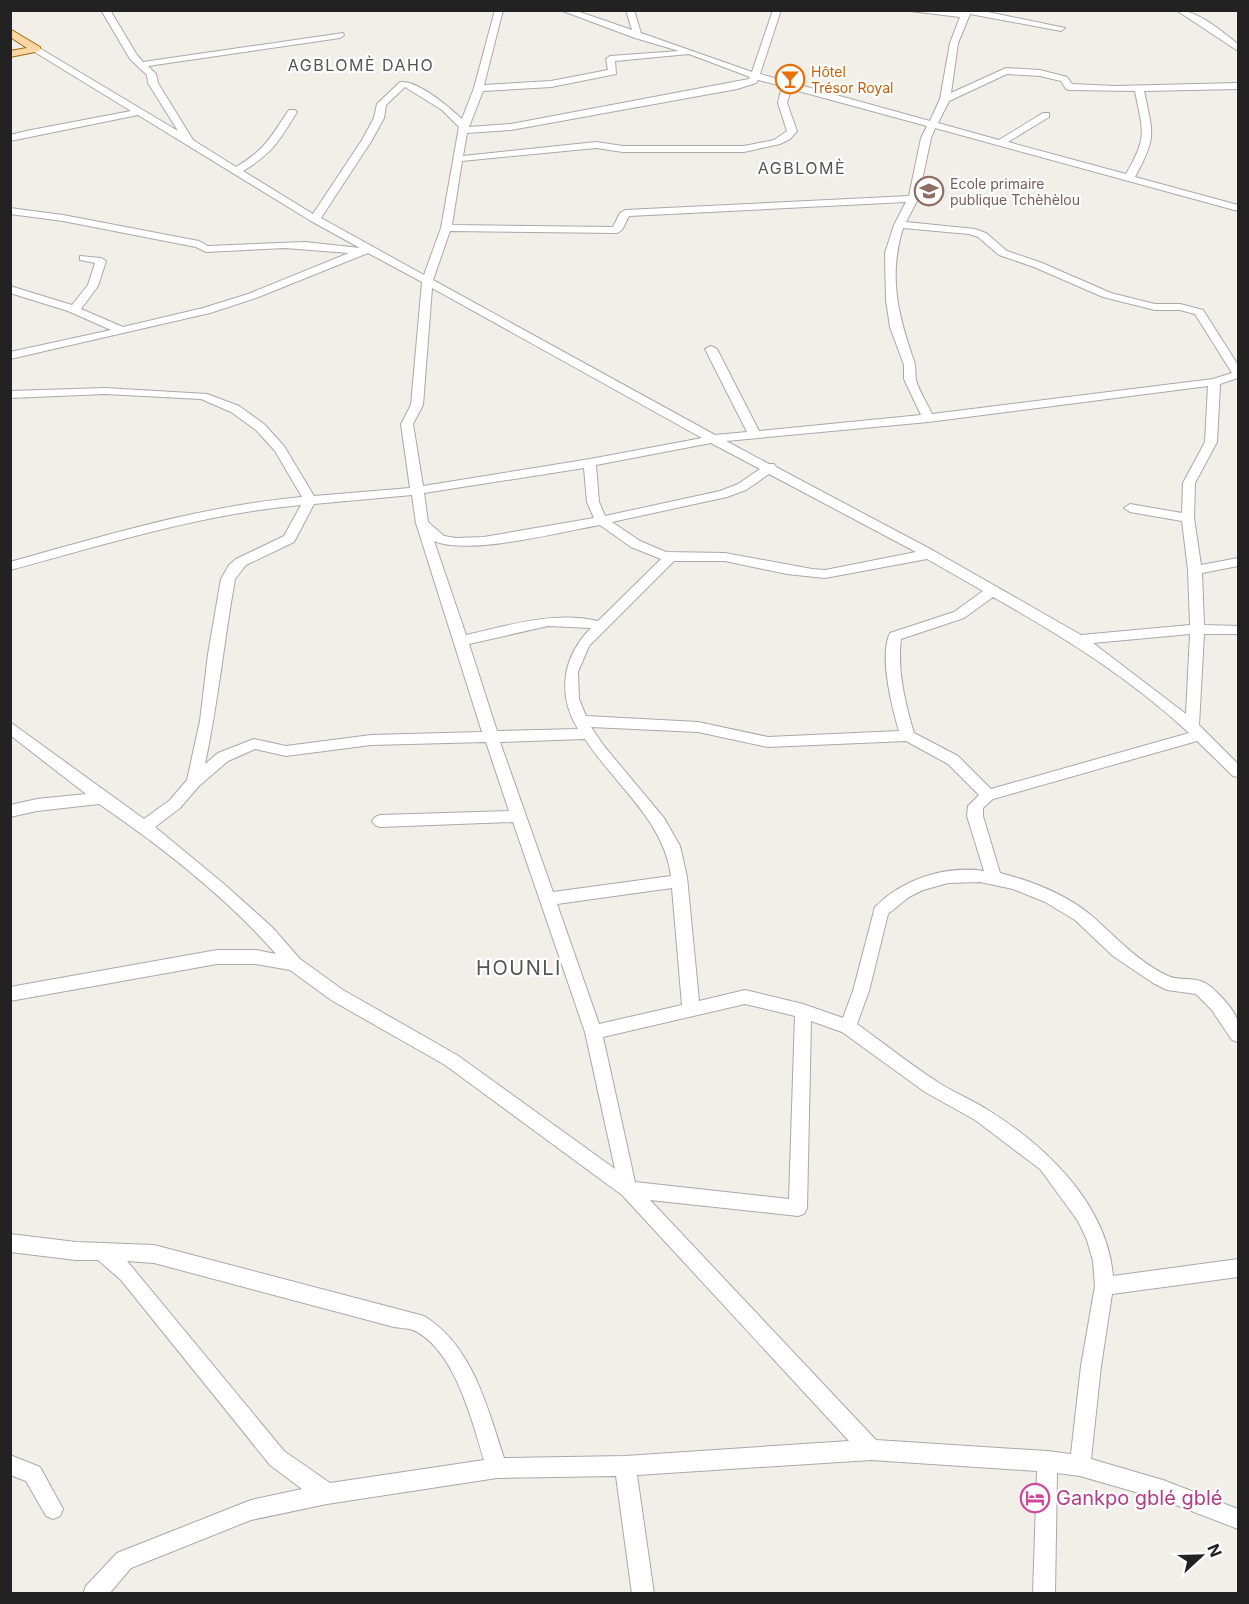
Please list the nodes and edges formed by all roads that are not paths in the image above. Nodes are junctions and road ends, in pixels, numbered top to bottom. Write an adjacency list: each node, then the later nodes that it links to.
1 (105, 10): 17 (street)
2 (499, 10): 21 (street)
3 (564, 10): 11 (street)
4 (630, 10): 11 (street)
5 (777, 10): 18 (street)
6 (906, 10): 8 (street)
7 (1180, 10): 13 (street)
8 (965, 12): 9 (street); 23 (street)
9 (1061, 28)
10 (340, 35): 17 (street)
11 (638, 36): 15 (street)
12 (13, 38): 14 (main road)
13 (1239, 48)
14 (36, 49): 16 (main road); 24 (street)
15 (692, 52): 18 (street); 21 (street)
16 (10, 54)
17 (140, 65): 31 (street)
18 (755, 76): 19 (street); 28 (street)
19 (788, 84): 27 (street); 32 (street)
20 (1239, 86): 22 (street)
21 (479, 88): 28 (street)
22 (1139, 88): 23 (street); 34 (street)
23 (945, 99): 27 (street)
24 (139, 112): 29 (street); 31 (street)
25 (292, 112): 33 (street)
26 (1046, 115): 30 (street)
27 (931, 124): 30 (street); 35 (street)
28 (464, 128): 32 (street); 38 (street)
29 (10, 138)
30 (1000, 142): 34 (street)
31 (190, 144): 33 (street)
32 (458, 159): 40 (street)
33 (236, 171): 38 (street)
34 (1130, 177): 36 (street)
35 (914, 199): 39 (street); 40 (street)
36 (1239, 208)
37 (10, 211): 41 (street)
38 (315, 219): 41 (street)
39 (899, 225): 49 (street); 52 (street)
40 (446, 228): 43 (street)
41 (365, 250): 43 (street); 46 (street)
42 (84, 258): 45 (street)
43 (427, 281): 54 (street); 57 (street)
44 (10, 289): 45 (street)
45 (74, 310): 46 (street)
46 (121, 330): 48 (street)
47 (711, 349): 53 (street)
48 (10, 356)
49 (1239, 374): 50 (street)
50 (1214, 382): 52 (street); 60 (street)
51 (10, 395): 58 (street)
52 (928, 418): 53 (street)
53 (755, 435): 54 (street)
54 (714, 439): 55 (street); 56 (street)
55 (590, 463): 57 (street); 61 (street)
56 (770, 468): 61 (street); 63 (street)
57 (415, 491): 58 (street); 62 (street)
58 (310, 500): 66 (street); 80 (street)
59 (1130, 508): 60 (street)
60 (1188, 518): 67 (street)
61 (600, 521): 62 (street); 64 (street)
62 (422, 523): 73 (street)
63 (929, 554): 64 (street); 68 (street)
64 (671, 557): 69 (street)
65 (1239, 562): 67 (street)
66 (10, 566)
67 (1195, 570): 70 (street)
68 (993, 590): 72 (street); 78 (street)
69 (600, 626): 73 (street); 75 (street)
70 (1197, 629): 71 (street); 72 (street); 76 (street)
71 (1239, 630)
72 (1079, 640): 76 (street)
73 (461, 641): 77 (street)
74 (10, 727): 82 (street)
75 (584, 727): 77 (street); 78 (street); 88 (street)
76 (1196, 731): 79 (street); 81 (street)
77 (492, 736): 80 (street); 84 (street)
78 (908, 736): 81 (street)
79 (1239, 772)
80 (194, 782): 86 (street)
81 (988, 795): 87 (street)
82 (101, 798): 83 (street); 86 (street)
83 (10, 811)
84 (519, 816): 85 (street); 89 (street)
85 (380, 821)
86 (144, 827): 90 (street)
87 (994, 878): 94 (street); 96 (street)
88 (680, 881): 89 (street); 92 (street)
89 (548, 899): 95 (street)
90 (294, 964): 91 (street); 97 (street)
91 (10, 994)
92 (692, 1009): 93 (street); 95 (street)
93 (803, 1011): 94 (street); 97 (street)
94 (848, 1027): 101 (street)
95 (593, 1032): 97 (street)
96 (1239, 1035)
97 (628, 1189): 102 (street)
98 (10, 1243): 99 (street)
99 (102, 1251): 107 (street); 108 (street)
100 (1239, 1269): 101 (street)
101 (1104, 1286): 106 (street)
102 (871, 1450): 103 (street); 105 (street)
103 (1047, 1461): 106 (street); 113 (street)
104 (10, 1464): 109 (street)
105 (625, 1466): 107 (street); 112 (street)
106 (1080, 1466): 110 (street)
107 (497, 1468): 108 (street)
108 (327, 1494): 111 (street)
109 (53, 1509)
110 (1239, 1519)
111 (94, 1593)
112 (643, 1593)
113 (1044, 1593)

